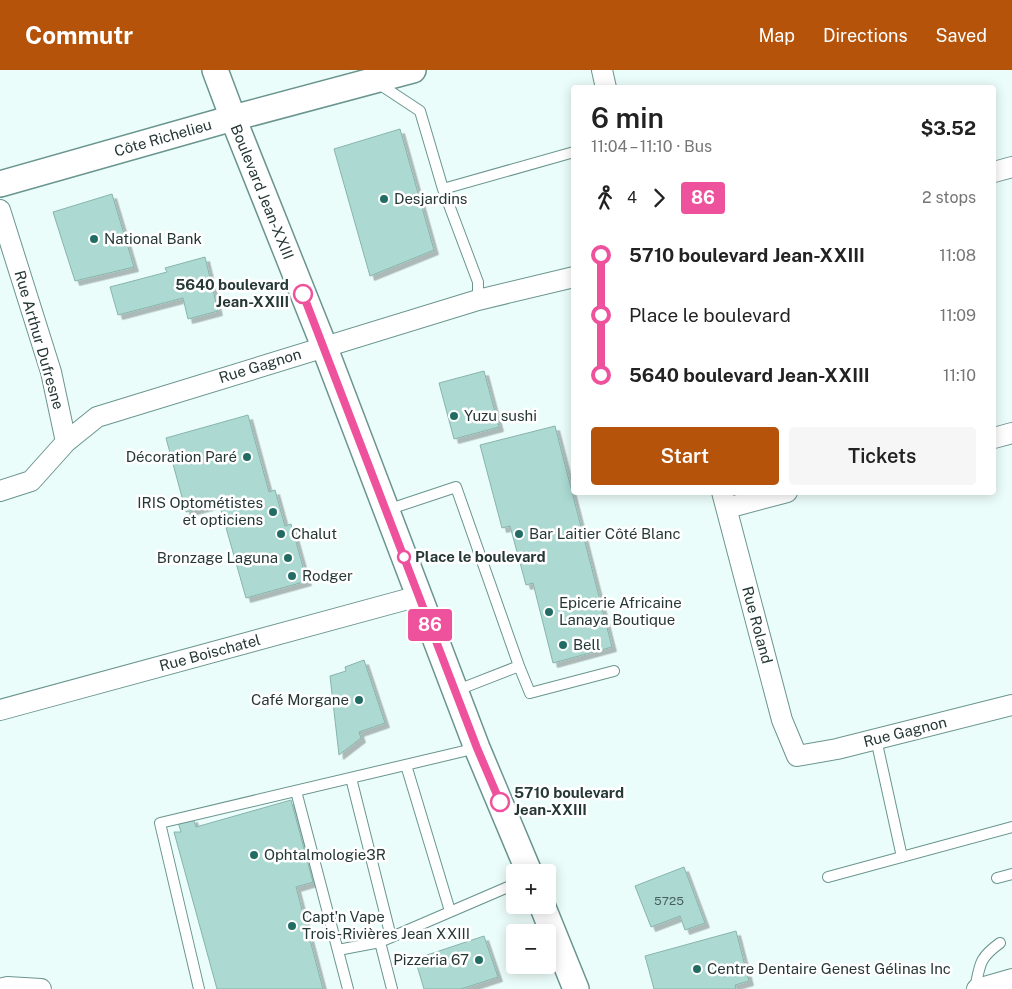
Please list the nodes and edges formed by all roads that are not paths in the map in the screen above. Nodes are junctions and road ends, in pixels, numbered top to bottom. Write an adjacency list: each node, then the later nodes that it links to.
1 (215, 70): 6 (street, Boulevard Jean-XXIII)
2 (413, 70): 4 (street, Côte Richelieu)
3 (602, 70): 5 (street)
4 (372, 75): 6 (street, Côte Richelieu); 11 (lane)
5 (605, 85)
6 (233, 118): 10 (street, Côte Richelieu); 15 (street, Boulevard Jean-XXIII)
7 (571, 153): 11 (lane)
8 (1012, 167): 9 (street)
9 (996, 171)
10 (0, 184)
11 (443, 189): 14 (lane)
12 (0, 210): 18 (street, Rue Arthur Dufresne)
13 (571, 278): 14 (street, Rue Gagnon)
14 (478, 300): 15 (street, Rue Gagnon)
15 (324, 346): 18 (street, Rue Gagnon); 22 (street, Boulevard Jean-XXIII)
16 (1012, 433): 17 (street)
17 (996, 437)
18 (66, 442): 19 (street, Rue Gagnon)
19 (0, 491)
20 (763, 495): 21 (street)
21 (724, 500): 31 (street, Rue Roland)
22 (387, 510): 23 (street, Boulevard Jean-XXIII); 24 (lane)
23 (419, 596): 26 (street, Boulevard Jean-XXIII); 28 (street, Rue Boischatel)
24 (520, 666): 25 (lane); 26 (lane)
25 (614, 671)
26 (455, 691): 30 (street, Boulevard Jean-XXIII)
27 (1012, 705): 29 (street, Rue Gagnon)
28 (0, 710)
29 (876, 739): 31 (street, Rue Gagnon); 36 (lane)
30 (477, 748): 32 (lane); 37 (street, Boulevard Jean-XXIII)
31 (797, 756)
32 (406, 765): 33 (lane); 42 (lane)
33 (351, 778): 34 (lane); 44 (lane)
34 (296, 791): 47 (lane); 51 (lane)
35 (1012, 827): 36 (lane)
36 (902, 857): 39 (lane)
37 (527, 864)
38 (1012, 874): 40 (lane)
39 (828, 877)
40 (997, 878)
41 (506, 888): 42 (lane)
42 (450, 911): 44 (lane)
43 (546, 914): 54 (street)
44 (391, 937): 45 (lane)
45 (380, 942): 47 (lane); 53 (lane)
46 (1000, 943): 55 (lane)
47 (338, 950): 52 (lane)
48 (1004, 983): 55 (street)
49 (0, 989): 50 (street)
50 (41, 989)
51 (199, 989)
52 (348, 989)
53 (392, 989)
54 (576, 989)
55 (976, 989)

